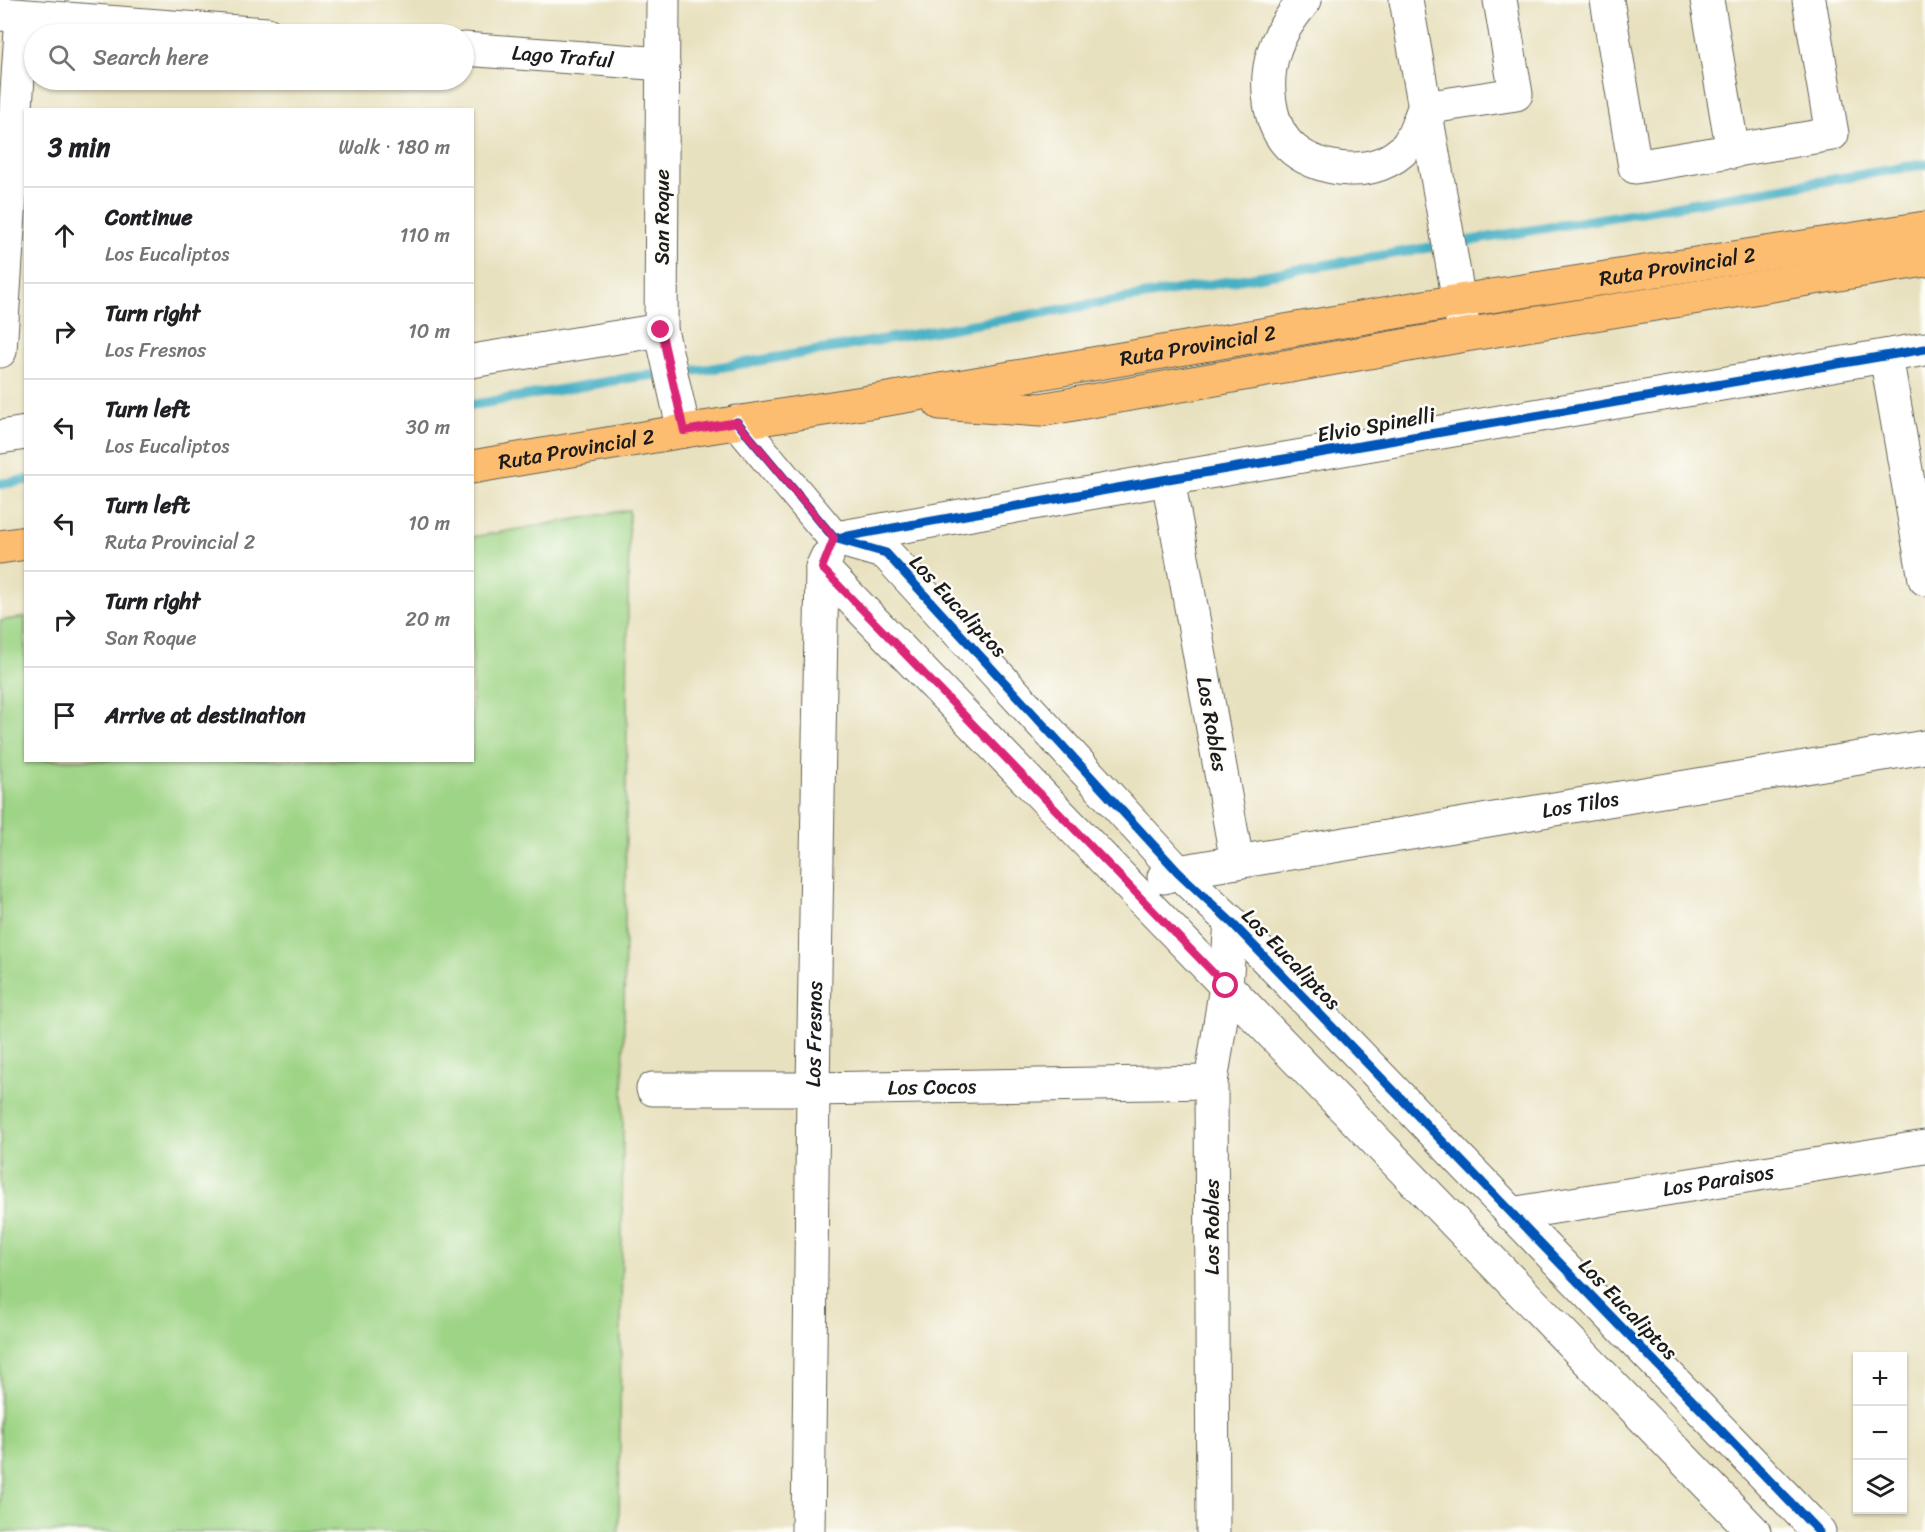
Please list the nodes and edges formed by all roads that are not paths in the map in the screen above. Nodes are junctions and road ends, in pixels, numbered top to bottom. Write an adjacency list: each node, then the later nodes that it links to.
1 (663, 0): 11 (street, San Roque)
2 (1305, 0): 12 (street)
3 (1406, 0): 12 (street)
4 (1500, 0): 12 (street)
5 (1607, 0): 13 (street)
6 (1707, 0): 13 (street)
7 (1809, 0): 13 (street)
8 (11, 15): 9 (street); 20 (street)
9 (132, 24)
10 (474, 50): 11 (street, Lago Traful)
11 (663, 64): 17 (street, San Roque)
12 (1424, 108): 16 (street)
13 (1733, 152)
14 (1925, 228): 16 (main road, Ruta Provincial 2)
15 (1925, 260): 18 (main road)
16 (1460, 302): 18 (street); 23 (main road, Ruta Provincial 2)
17 (661, 330): 22 (street); 25 (street, San Roque)
18 (1465, 335): 23 (main road)
19 (1925, 349): 21 (street, Elvio Spinelli)
20 (0, 351)
21 (1886, 356): 29 (street, Elvio Spinelli); 34 (street)
22 (474, 361)
23 (888, 399): 24 (main road, Ruta Provincial 2)
24 (737, 422): 25 (main road, Ruta Provincial 2); 30 (street)
25 (684, 431): 28 (main road, Ruta Provincial 2)
26 (24, 433): 27 (street)
27 (0, 437)
28 (474, 467)
29 (1168, 479): 30 (street, Elvio Spinelli); 36 (street, Los Robles)
30 (834, 538): 33 (street, Los Fresnos); 37 (street, Los Eucaliptos)
31 (24, 543): 32 (main road)
32 (0, 547)
33 (822, 568): 38 (street); 43 (street, Los Fresnos)
34 (1925, 579)
35 (1925, 747): 36 (street, Los Tilos)
36 (1237, 862): 37 (street)
37 (1178, 872): 38 (street); 39 (street, Los Eucaliptos)
38 (1132, 890): 40 (street)
39 (1231, 922): 40 (street, Los Robles); 45 (street, Los Eucaliptos)
40 (1226, 986): 41 (street, Los Robles); 48 (street)
41 (1211, 1082): 43 (street, Los Cocos); 47 (street, Los Robles)
42 (653, 1089): 43 (street, Los Cocos)
43 (813, 1089): 46 (street, Los Fresnos)
44 (1925, 1147): 45 (street, Los Paraisos)
45 (1511, 1215): 49 (street, Los Eucaliptos)
46 (808, 1532)
47 (1213, 1532)
48 (1754, 1532)
49 (1819, 1532)

